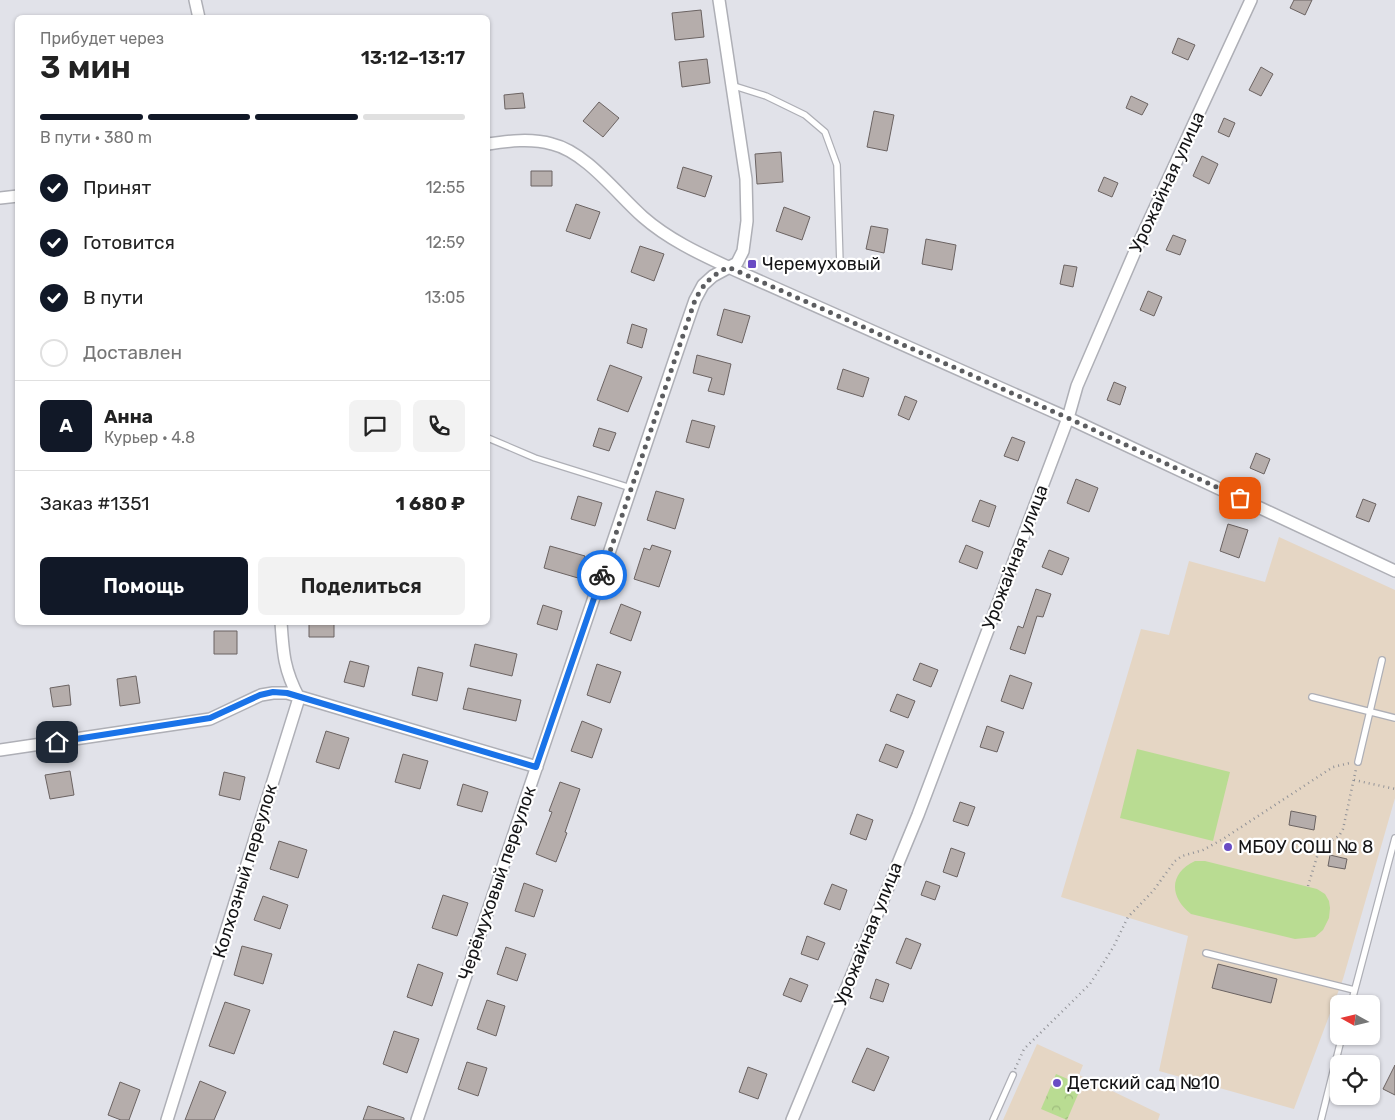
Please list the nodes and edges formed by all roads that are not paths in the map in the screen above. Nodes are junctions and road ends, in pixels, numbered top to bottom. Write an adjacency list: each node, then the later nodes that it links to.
1 (195, 0): 4 (street)
2 (719, 0): 5 (street, Черёмуховый переулок)
3 (1251, 0): 11 (street, Урожайная улица)
4 (198, 15)
5 (731, 85): 9 (lane); 10 (street, Черёмуховый переулок)
6 (490, 144): 10 (street)
7 (15, 196): 8 (street)
8 (0, 198)
9 (840, 265)
10 (728, 267): 11 (street); 13 (street, Черёмуховый переулок)
11 (1068, 418): 14 (street); 32 (street, Урожайная улица)
12 (490, 439): 13 (lane)
13 (631, 488): 23 (street, Черёмуховый переулок)
14 (1395, 571)
15 (281, 625): 18 (street)
16 (1382, 660): 19 (lane)
17 (1312, 697): 19 (lane)
18 (299, 698): 21 (street); 23 (street); 30 (street, Колхозный переулок)
19 (1370, 711): 20 (lane); 22 (lane)
20 (1395, 718)
21 (0, 750)
22 (1358, 762)
23 (536, 767): 31 (street, Черёмуховый переулок)
24 (1395, 838): 26 (lane)
25 (1206, 952): 26 (lane)
26 (1354, 990): 27 (lane)
27 (1353, 995)
28 (1340, 1045): 34 (lane)
29 (1013, 1075): 33 (lane)
30 (168, 1120)
31 (417, 1120)
32 (792, 1120)
33 (993, 1120)
34 (1321, 1120)

